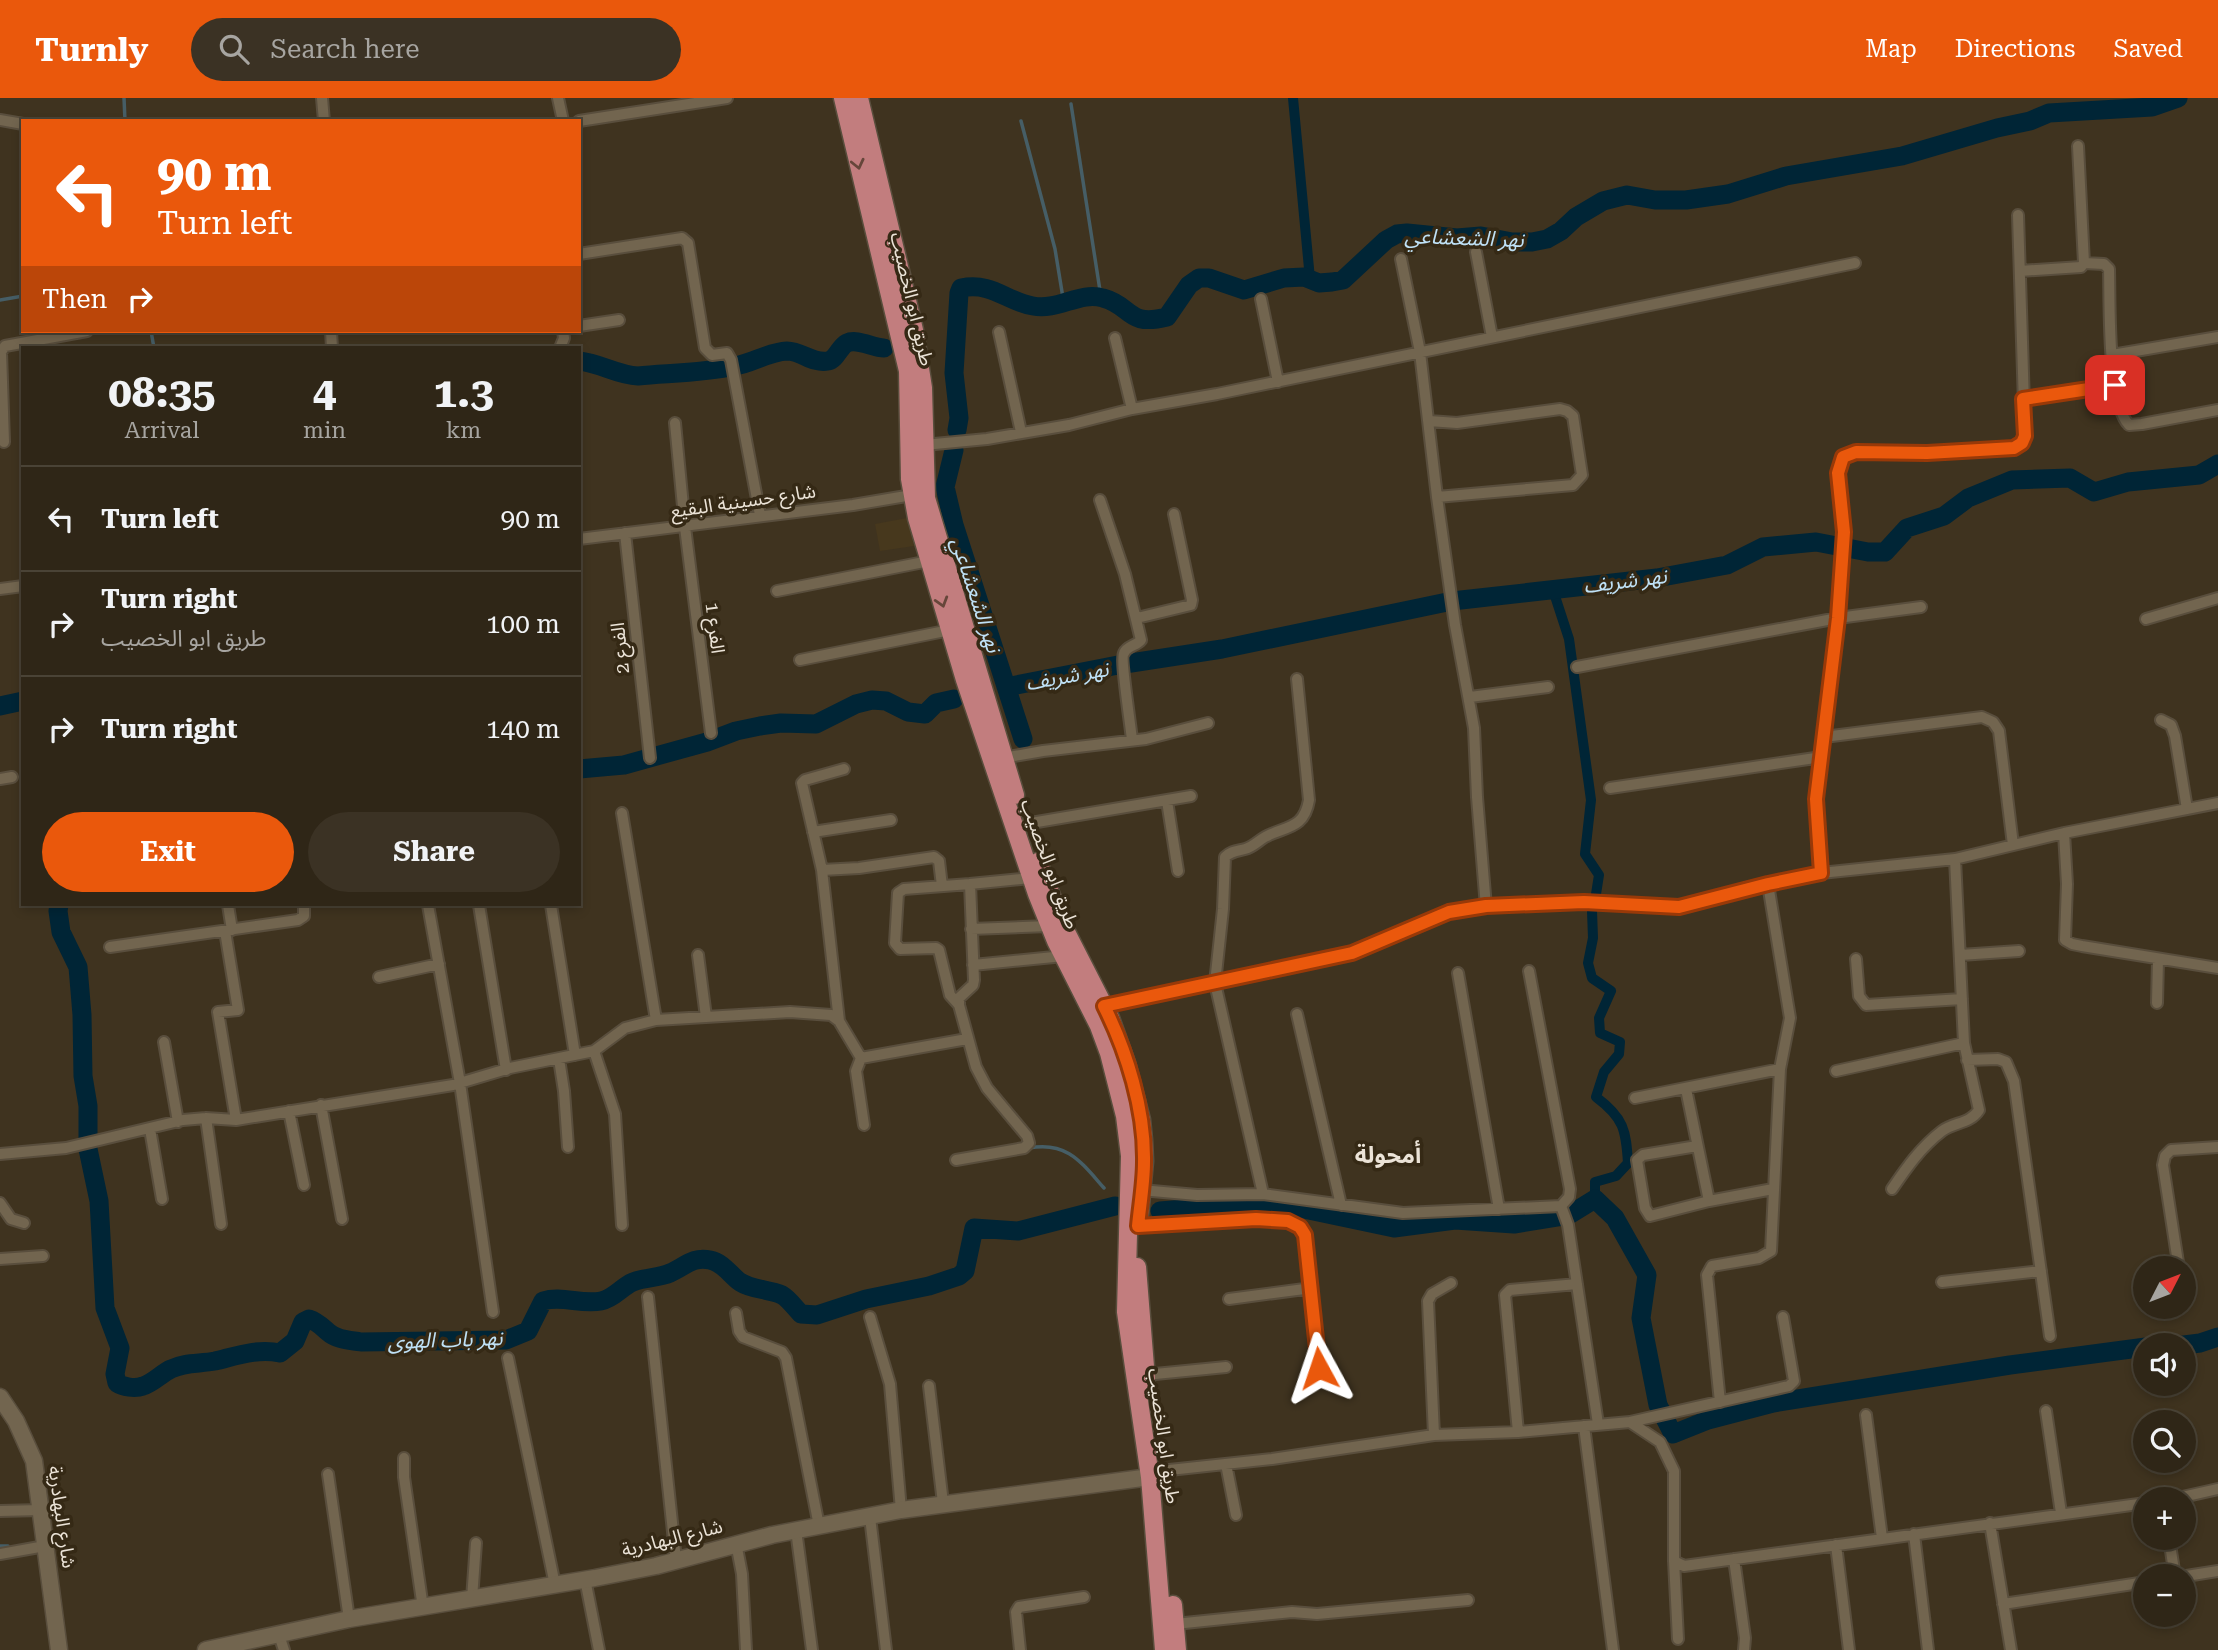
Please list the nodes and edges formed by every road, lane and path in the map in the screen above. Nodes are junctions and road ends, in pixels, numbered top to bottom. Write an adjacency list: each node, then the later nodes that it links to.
1 (321, 98): 6 (street)
2 (558, 98): 7 (street)
3 (727, 98): 9 (street)
4 (843, 98): 16 (main road, طريق ابو الخصيب, one-way to 16)
5 (859, 98): 16 (main road, طريق ابو الخصيب)
6 (324, 119)
7 (563, 119)
8 (0, 120): 10 (street)
9 (581, 121)
10 (21, 124)
11 (2078, 146): 18 (street)
12 (2018, 215): 19 (street)
13 (1476, 252): 25 (street)
14 (581, 254): 44 (street)
15 (1401, 259): 28 (street)
16 (889, 263): 39 (main road, طريق ابو الخصيب); 40 (main road, طريق ابو الخصيب)
17 (1855, 263): 25 (street)
18 (2084, 263): 19 (street); 29 (street)
19 (2020, 271): 32 (street)
20 (1261, 299): 30 (street)
21 (619, 320): 22 (street)
22 (581, 326)
23 (999, 332): 37 (street)
24 (76, 333): 38 (street)
25 (1492, 337): 28 (street)
26 (2218, 337): 29 (street)
27 (1115, 338): 33 (street)
28 (1420, 352): 30 (street); 35 (street)
29 (2112, 355): 31 (street)
30 (1278, 382): 33 (street)
31 (2115, 385): 32 (street); 34 (street)
32 (2023, 399): 55 (street)
33 (1132, 409): 37 (street)
34 (2218, 410)
35 (1429, 421): 41 (street); 41 (street)
36 (674, 423): 45 (street, الفرع 1)
37 (1021, 432): 39 (street)
38 (4, 442)
39 (924, 445): 70 (main road, طريق ابو الخصيب)
40 (912, 495): 44 (street, شارع حسينية البقيع); 48 (main road, طريق ابو الخصيب)
41 (1437, 497): 62 (street)
42 (1100, 500): 54 (street)
43 (1174, 514): 54 (street)
44 (760, 516): 45 (street, شارع حسينية البقيع)
45 (685, 527): 46 (street, شارع حسينية البقيع); 65 (street, الفرع 1)
46 (625, 533): 47 (street, شارع حسينية البقيع); 69 (street, الفرع 2)
47 (581, 539)
48 (929, 561): 51 (street); 57 (main road, طريق ابو الخصيب, one-way to 57)
49 (21, 586): 50 (street)
50 (0, 589)
51 (777, 592)
52 (2218, 598): 56 (street)
53 (1921, 607): 55 (street)
54 (1137, 618): 67 (street)
55 (1838, 618): 59 (street); 66 (street)
56 (2146, 619)
57 (950, 630): 58 (street); 87 (main road, طريق ابو الخصيب)
58 (800, 660)
59 (1577, 667)
60 (1297, 679): 113 (street)
61 (1548, 687): 62 (street)
62 (1470, 697): 96 (street)
63 (2161, 720): 76 (street)
64 (1208, 723): 67 (street)
65 (711, 733)
66 (1824, 737): 68 (street); 82 (street)
67 (1132, 740): 70 (street)
68 (1822, 757): 72 (street); 86 (street)
69 (650, 758)
70 (1003, 758): 79 (main road, طريق ابو الخصيب)
71 (844, 769): 80 (street)
72 (1610, 788)
73 (1191, 796): 74 (street)
74 (1167, 801): 79 (street); 85 (street)
75 (2218, 803): 76 (street)
76 (2187, 809): 81 (street)
77 (622, 813): 120 (street)
78 (891, 820): 80 (street)
79 (1025, 824): 117 (main road, طريق ابو الخصيب)
80 (813, 832): 84 (street)
81 (2064, 833): 82 (street); 106 (street)
82 (2012, 845): 83 (street)
83 (1955, 859): 86 (street); 103 (street)
84 (822, 870): 90 (street); 121 (street)
85 (1178, 871)
86 (1821, 873): 89 (street)
87 (1031, 878): 88 (street); 97 (main road, طريق ابو الخصيب)
88 (970, 884): 90 (street); 98 (street)
89 (1768, 884): 96 (street); 131 (street)
90 (942, 886): 116 (street)
91 (228, 906): 99 (street)
92 (304, 906): 99 (street)
93 (428, 906): 107 (street)
94 (480, 906): 132 (street)
95 (551, 906): 126 (street)
96 (1486, 906): 113 (street)
97 (1049, 926): 98 (street); 104 (main road, طريق ابو الخصيب)
98 (971, 929): 108 (street)
99 (229, 931): 100 (street); 140 (street)
100 (110, 947)
101 (2019, 951): 103 (street)
102 (698, 955): 119 (street)
103 (1960, 955): 114 (street)
104 (1064, 956): 108 (street); 130 (main road, طريق ابو الخصيب)
105 (1856, 959): 114 (street)
106 (2158, 959): 109 (street); 115 (street)
107 (439, 964): 112 (street); 134 (street)
108 (973, 965): 116 (street)
109 (2218, 968)
110 (1530, 971): 159 (street)
111 (1458, 973): 158 (street)
112 (379, 977)
113 (1215, 983): 117 (street); 153 (street)
114 (1962, 999): 124 (street)
115 (2157, 1003)
116 (959, 1005): 122 (street)
117 (1104, 1006): 130 (main road, طريق ابو الخصيب)
118 (1297, 1014): 157 (street)
119 (706, 1017): 120 (street); 121 (street)
120 (656, 1020): 125 (street)
121 (839, 1021): 127 (street)
122 (967, 1039): 127 (street); 148 (street)
123 (164, 1042): 141 (street)
124 (1964, 1043): 129 (street); 133 (street)
125 (594, 1051): 126 (street); 163 (street)
126 (575, 1055): 128 (street)
127 (861, 1058): 142 (street)
128 (559, 1059): 132 (street); 145 (street)
129 (1967, 1060): 151 (street); 168 (street)
130 (1120, 1065): 152 (main road, طريق ابو الخصيب); 197 (main road, طريق ابو الخصيب)
131 (1780, 1069): 135 (street); 150 (street)
132 (506, 1070): 134 (street)
133 (1836, 1071)
134 (460, 1083): 137 (street); 175 (street)
135 (1686, 1088): 136 (street); 144 (street)
136 (1634, 1098)
137 (321, 1105): 138 (street); 160 (street)
138 (289, 1111): 140 (street); 149 (street)
139 (206, 1118): 140 (street); 141 (street); 162 (street)
140 (236, 1120)
141 (178, 1122): 143 (street)
142 (864, 1125)
143 (150, 1129): 147 (street); 154 (street)
144 (1698, 1146): 155 (street); 155 (street)
145 (568, 1147)
146 (2218, 1147): 166 (street)
147 (0, 1154)
148 (956, 1160)
149 (304, 1185)
150 (1773, 1189): 155 (street); 186 (street)
151 (1892, 1189)
152 (1141, 1190): 153 (street); 164 (main road, طريق ابو الخصيب)
153 (1264, 1194): 157 (street)
154 (162, 1199)
155 (1709, 1201)
156 (0, 1203): 161 (street)
157 (1341, 1205): 158 (street)
158 (1499, 1209): 159 (street)
159 (1562, 1209): 171 (street)
160 (342, 1219)
161 (24, 1223)
162 (221, 1224)
163 (622, 1225)
164 (1138, 1226): 172 (street); 183 (main road, طريق ابو الخصيب)
165 (43, 1256): 167 (street)
166 (2177, 1256)
167 (0, 1259)
168 (2041, 1270): 169 (street); 179 (street)
169 (1942, 1282)
170 (1451, 1283): 193 (street)
171 (1577, 1284): 190 (street); 192 (street)
172 (1312, 1287): 174 (street); 182 (street)
173 (648, 1297): 219 (street)
174 (1229, 1299)
175 (493, 1312)
176 (736, 1313): 209 (street)
177 (870, 1317): 203 (street)
178 (1783, 1317): 186 (street)
179 (2050, 1336)
180 (508, 1358): 225 (street)
181 (1226, 1367): 183 (street)
182 (1319, 1368)
183 (1145, 1375): 197 (main road, طريق ابو الخصيب)
184 (929, 1386): 200 (street)
185 (0, 1397): 202 (main road, شارع البهادرية)
186 (1720, 1402): 189 (street)
187 (2046, 1411): 205 (street)
188 (1866, 1415): 212 (street)
189 (1630, 1422): 190 (street); 220 (street)
190 (1598, 1424): 191 (street)
191 (1584, 1426): 192 (street); 244 (street)
192 (1518, 1432): 193 (street)
193 (1434, 1435): 195 (street)
194 (404, 1458): 230 (street)
195 (1226, 1464): 197 (street); 206 (street)
196 (328, 1474): 231 (street)
197 (1155, 1474): 200 (main road, شارع البهادرية); 232 (main road, طريق ابو الخصيب); 242 (main road, طريق ابو الخصيب)
198 (2218, 1489): 199 (street)
199 (2196, 1494)
200 (943, 1503): 203 (main road, شارع البهادرية)
201 (2133, 1505): 205 (street)
202 (41, 1510): 204 (street); 216 (main road, شارع البهادرية)
203 (901, 1510): 207 (main road, شارع البهادرية)
204 (0, 1511)
205 (2061, 1513): 208 (street)
206 (1236, 1515)
207 (870, 1517): 209 (main road, شارع البهادرية); 240 (street)
208 (1990, 1523): 211 (street); 229 (street)
209 (819, 1526): 210 (main road, شارع البهادرية)
210 (796, 1531): 214 (main road, شارع البهادرية); 239 (street)
211 (1913, 1534): 212 (street); 247 (street)
212 (1882, 1538): 215 (street)
213 (476, 1543): 227 (street)
214 (736, 1543): 219 (main road, شارع البهادرية); 238 (street)
215 (1836, 1545): 218 (street); 246 (street)
216 (46, 1546): 217 (street); 235 (main road, شارع البهادرية)
217 (0, 1554)
218 (1734, 1559): 220 (street); 245 (street)
219 (676, 1560): 223 (main road, شارع البهادرية)
220 (1674, 1561): 233 (street)
221 (2218, 1571): 222 (street)
222 (2196, 1574)
223 (586, 1579): 225 (main road, شارع البهادرية); 237 (street)
224 (2133, 1584): 229 (street)
225 (555, 1585): 227 (main road, شارع البهادرية)
226 (1084, 1597): 241 (street)
227 (472, 1599): 230 (main road, شارع البهادرية)
228 (1468, 1600): 232 (street)
229 (2003, 1604): 248 (street)
230 (423, 1608): 231 (main road, شارع البهادرية)
231 (349, 1619): 234 (main road, شارع البهادرية)
232 (1175, 1623): 243 (main road, طريق ابو الخصيب)
233 (1678, 1639)
234 (281, 1643): 236 (main road, شارع البهادرية)
235 (59, 1650)
236 (206, 1650)
237 (598, 1650)
238 (746, 1650)
239 (811, 1650)
240 (886, 1650)
241 (1020, 1650)
242 (1164, 1650)
243 (1177, 1650)
244 (1613, 1650)
245 (1744, 1650)
246 (1849, 1650)
247 (1928, 1650)
248 (2011, 1650)

